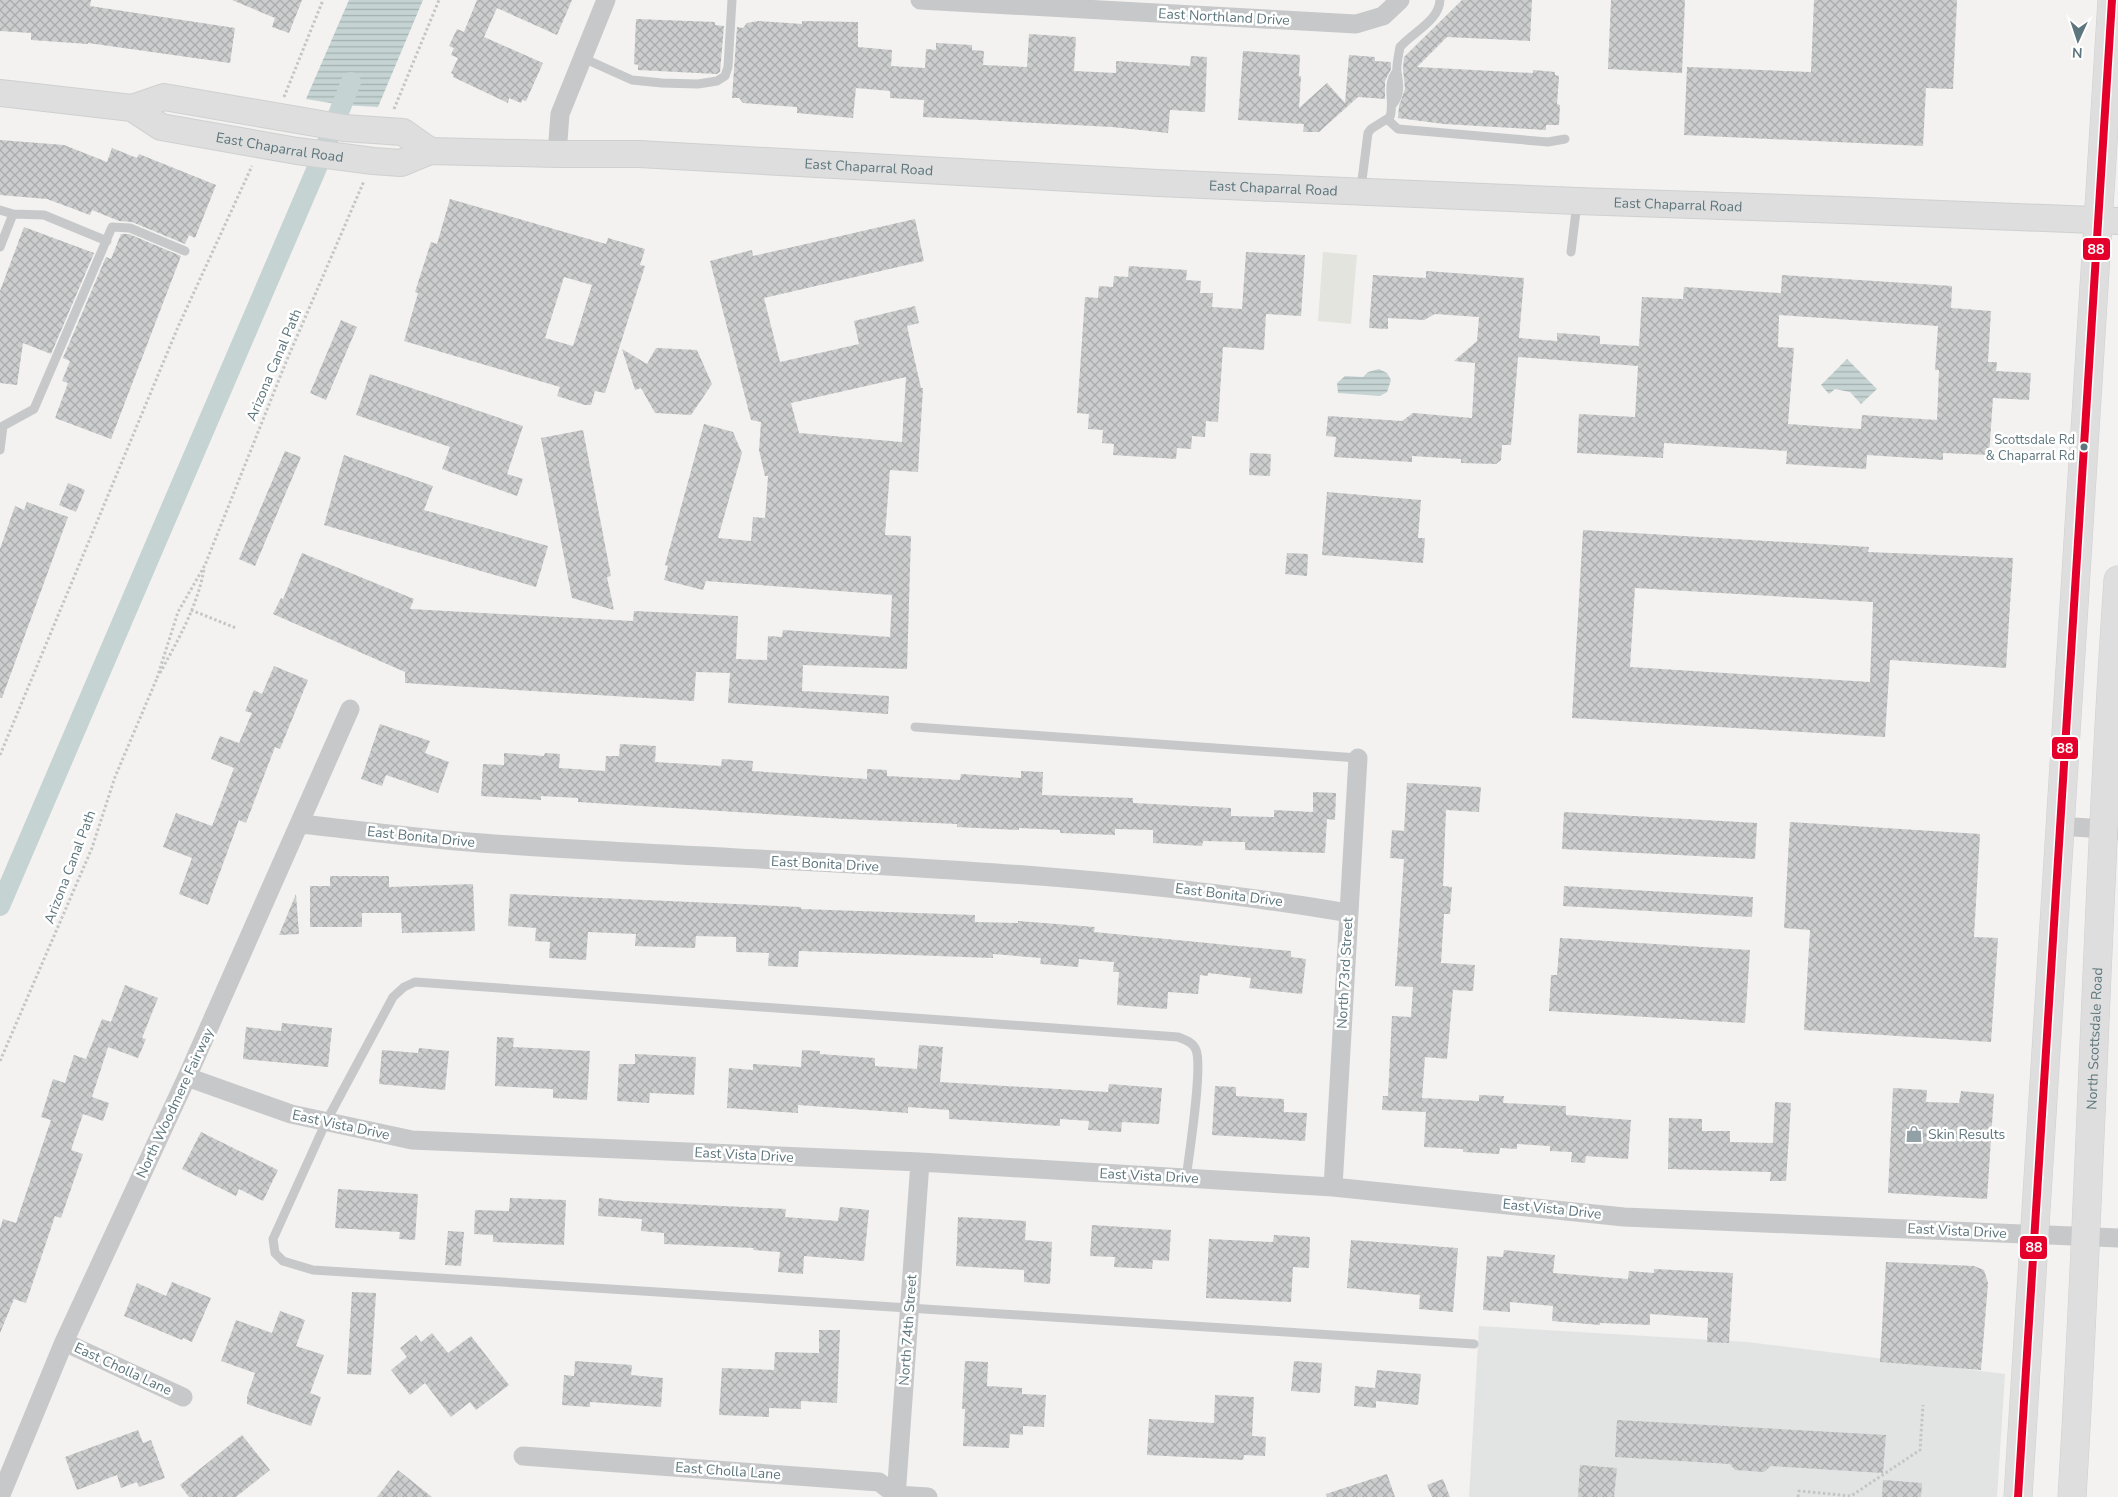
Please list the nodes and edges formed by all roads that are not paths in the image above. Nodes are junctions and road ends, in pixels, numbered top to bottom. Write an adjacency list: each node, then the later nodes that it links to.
1 (606, 0): 7 (street)
2 (732, 0): 7 (lane)
3 (920, 0): 4 (street, East Northland Drive)
4 (1400, 0)
5 (1440, 0): 10 (lane)
6 (2112, 0): 18 (main road)
7 (583, 58): 13 (street)
8 (0, 93): 9 (main road, East Chaparral Road)
9 (132, 108): 12 (main road, East Chaparral Road); 12 (main road, East Chaparral Road)
10 (1387, 120): 11 (lane); 14 (lane)
11 (1565, 139)
12 (430, 151): 13 (main road, East Chaparral Road)
13 (557, 154): 14 (main road, East Chaparral Road)
14 (1361, 191): 15 (main road, East Chaparral Road)
15 (1577, 202): 18 (main road, East Chaparral Road); 22 (lane)
16 (0, 210): 17 (lane)
17 (13, 214): 19 (lane); 20 (lane)
18 (2108, 221): 29 (main road)
19 (106, 241): 21 (lane); 23 (lane)
20 (0, 247)
21 (185, 251)
22 (1570, 252)
23 (0, 450)
24 (2118, 580): 30 (main road, North Scottsdale Road)
25 (350, 709): 28 (street, North Woodmere Fairway)
26 (915, 728): 27 (lane)
27 (1358, 758): 31 (street, North 73rd Street)
28 (301, 824): 31 (street, East Bonita Drive); 32 (street, North Woodmere Fairway)
29 (2060, 826): 30 (street); 37 (main road)
30 (2111, 830): 38 (main road, North Scottsdale Road)
31 (1349, 913): 36 (street, North 73rd Street)
32 (187, 1077): 33 (street, East Vista Drive); 41 (street, North Woodmere Fairway)
33 (326, 1122): 34 (street, East Vista Drive); 35 (lane); 40 (lane)
34 (920, 1162): 35 (street, East Vista Drive); 40 (street, North 74th Street)
35 (1186, 1179): 36 (street, East Vista Drive)
36 (1333, 1187): 37 (street, East Vista Drive)
37 (2034, 1235): 38 (street, East Vista Drive); 48 (main road)
38 (2086, 1236): 39 (street, East Vista Drive); 49 (main road, North Scottsdale Road)
39 (2118, 1238)
40 (909, 1309): 42 (lane); 45 (street, North 74th Street)
41 (64, 1342): 43 (street, East Cholla Lane); 46 (street, North Woodmere Fairway)
42 (1474, 1344)
43 (183, 1397)
44 (524, 1456): 45 (street, East Cholla Lane)
45 (896, 1496): 47 (street, East Cholla Lane)
46 (0, 1497)
47 (928, 1497)
48 (2018, 1497)
49 (2072, 1497)

